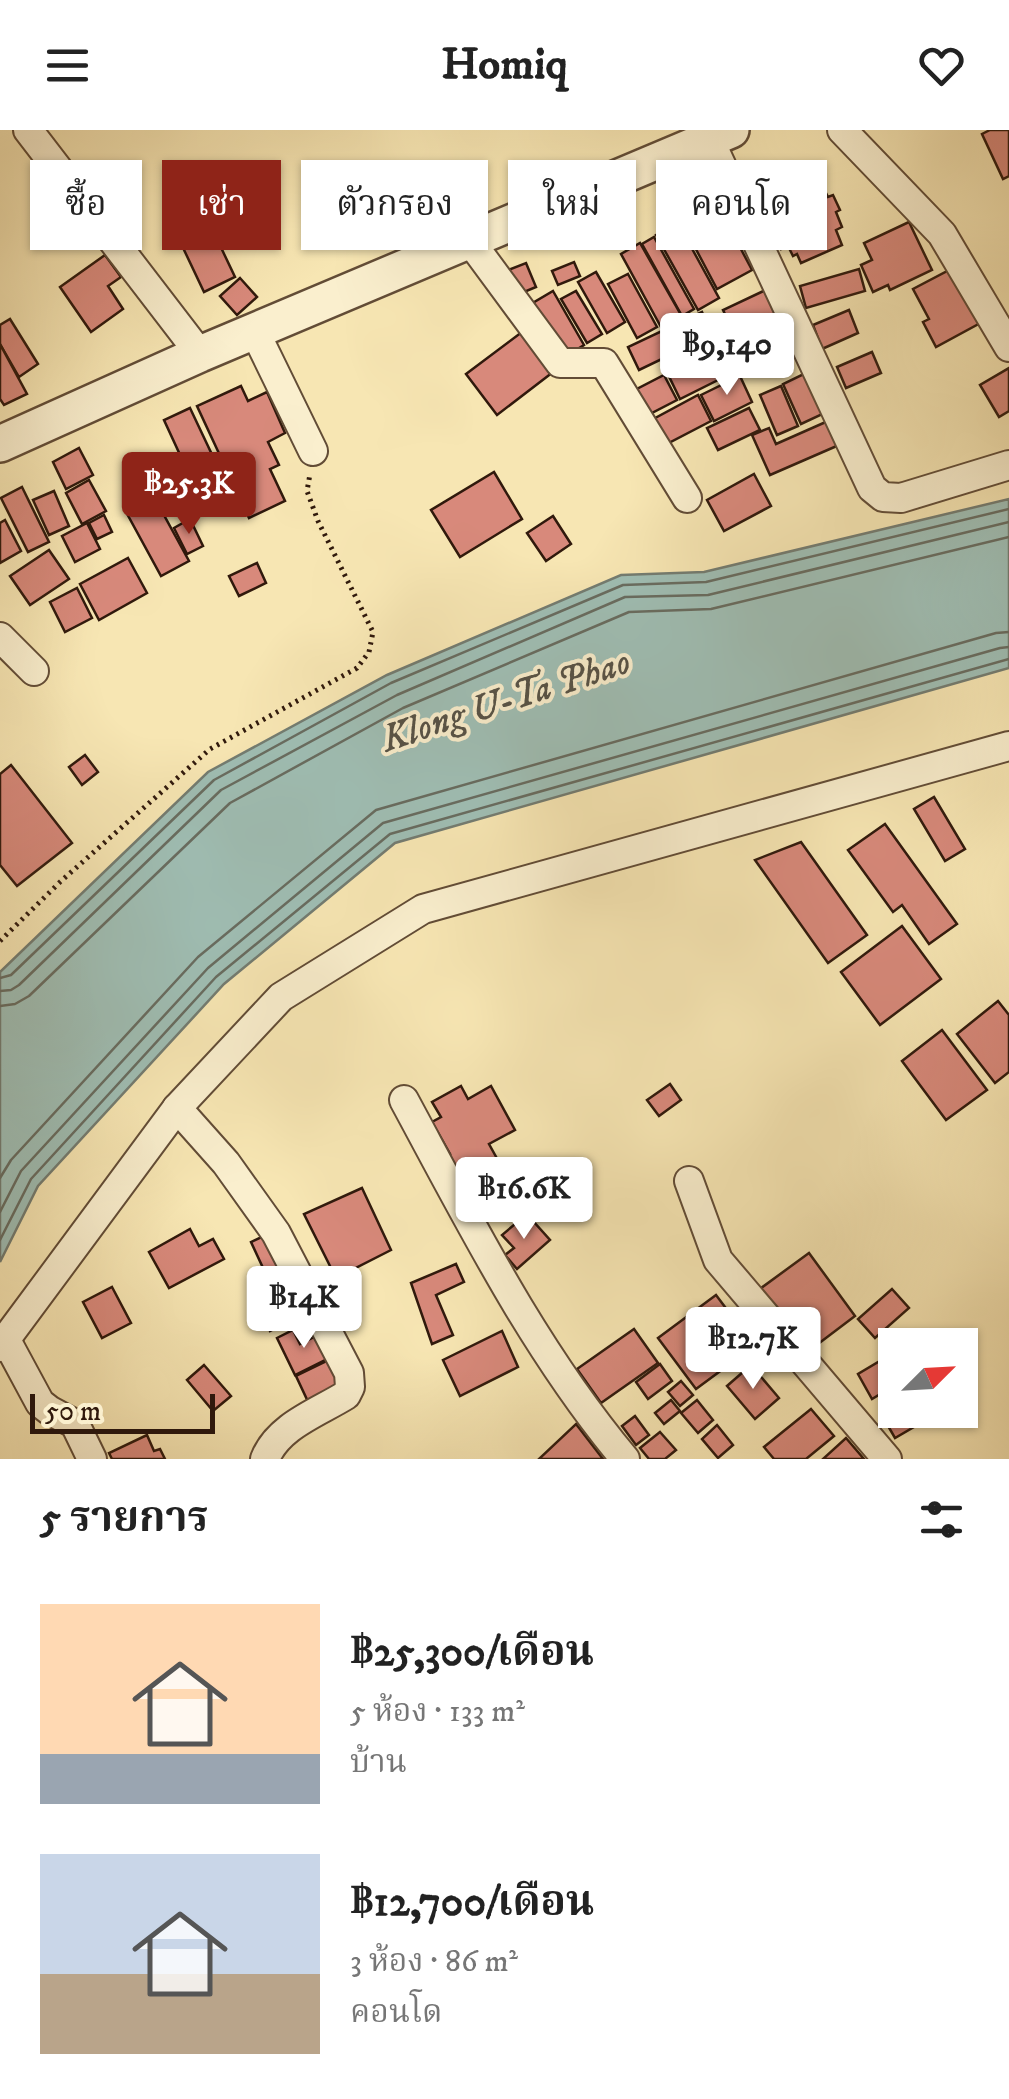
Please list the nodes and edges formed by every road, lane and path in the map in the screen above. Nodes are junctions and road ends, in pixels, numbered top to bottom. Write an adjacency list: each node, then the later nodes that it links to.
1 (28, 130): 9 (street)
2 (842, 130): 8 (street)
3 (720, 135): 4 (street); 12 (street)
4 (488, 234)
5 (451, 250): 7 (street)
6 (476, 250): 13 (street)
7 (254, 332): 9 (street); 11 (street)
8 (1009, 347)
9 (200, 354): 10 (street)
10 (0, 444)
11 (312, 451): 17 (path)
12 (1009, 465)
13 (687, 498)
14 (0, 637): 15 (street)
15 (34, 671)
16 (1009, 746): 19 (street)
17 (0, 941)
18 (404, 1100): 24 (street)
19 (177, 1108): 21 (street); 23 (street)
20 (690, 1181): 25 (street)
21 (3, 1344): 22 (street)
22 (92, 1459)
23 (265, 1459)
24 (625, 1459)
25 (887, 1459)

